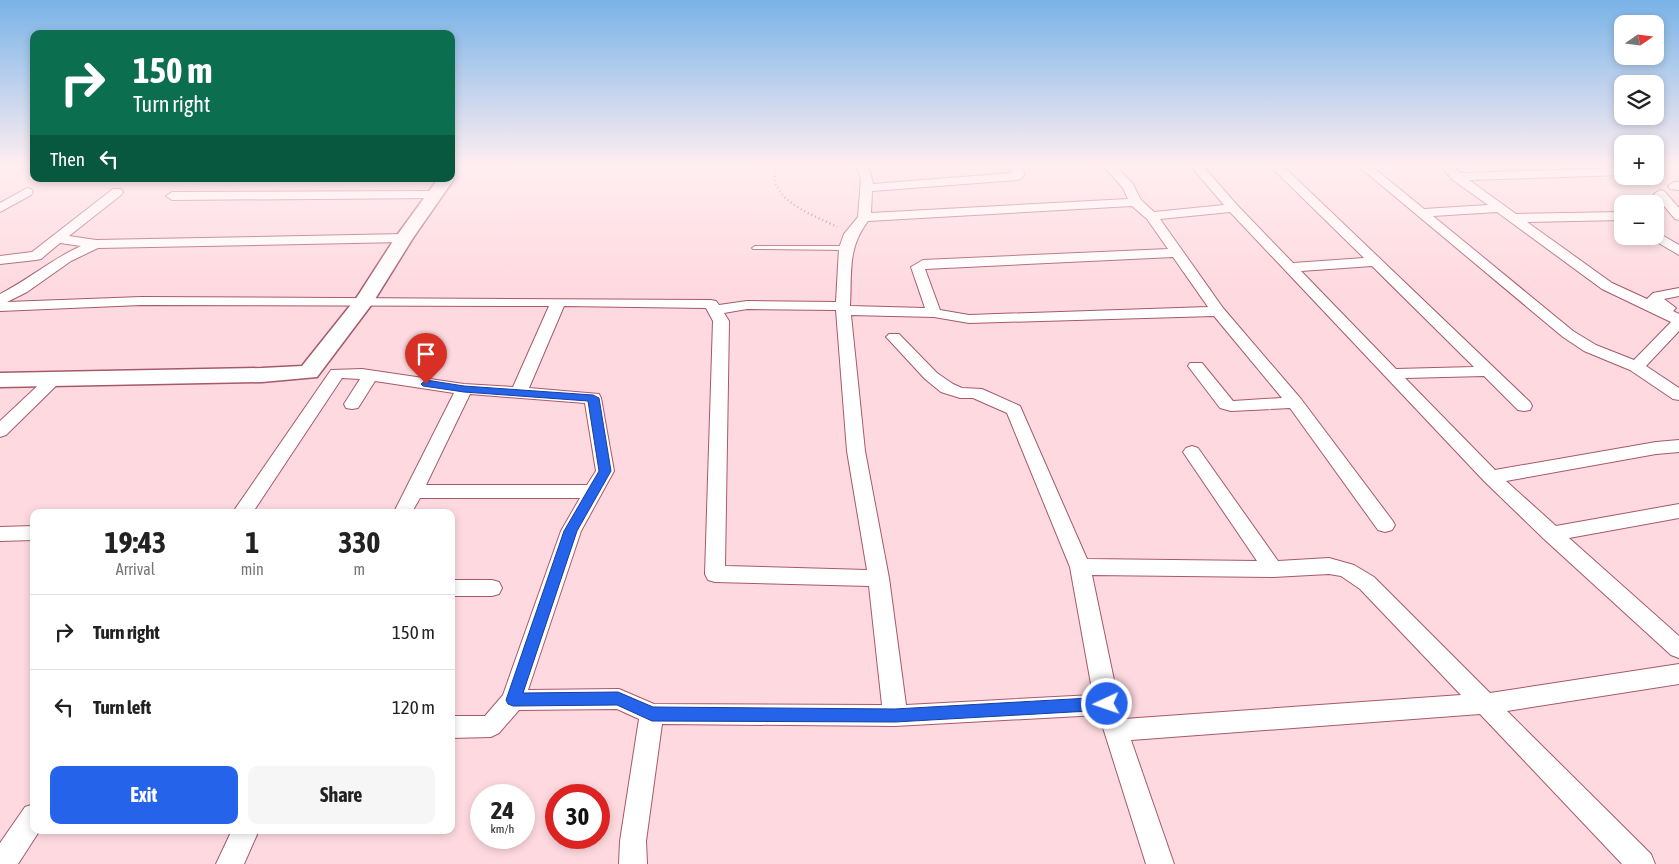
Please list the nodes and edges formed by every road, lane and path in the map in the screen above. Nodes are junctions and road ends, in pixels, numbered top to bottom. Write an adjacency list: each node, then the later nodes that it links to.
1 (102, 204): 21 (street)
2 (428, 204): 20 (main road)
3 (793, 204): 22 (path)
4 (865, 204): 18 (street)
5 (1093, 204): 18 (street)
6 (1138, 204): 15 (street)
7 (1230, 204): 12 (street)
8 (1315, 204): 29 (street)
9 (1411, 204): 14 (street)
10 (1496, 204): 13 (street)
11 (1669, 204): 17 (street)
12 (1233, 208): 15 (street); 30 (street)
13 (1501, 208): 14 (street); 19 (street)
14 (1421, 213): 43 (street)
15 (1151, 216): 27 (street)
16 (1614, 216): 19 (street)
17 (1679, 216)
18 (864, 217): 22 (street)
19 (1515, 218): 40 (street)
20 (404, 238): 24 (street); 33 (main road)
21 (59, 239): 24 (street); 28 (street)
22 (848, 241): 25 (lane); 36 (street)
23 (1664, 241): 26 (street)
24 (96, 244): 32 (street)
25 (755, 248)
26 (1679, 251)
27 (1178, 253): 38 (street); 39 (street)
28 (0, 260)
29 (1374, 262): 30 (street); 44 (street)
30 (1291, 267): 47 (street)
31 (1679, 292): 40 (street)
32 (0, 300)
33 (365, 300): 34 (street); 35 (street); 45 (main road)
34 (561, 302): 37 (street); 52 (street)
35 (0, 307)
36 (844, 308): 37 (street); 39 (street); 72 (street)
37 (715, 310): 72 (street)
38 (1218, 311): 39 (street); 54 (street)
39 (934, 313)
40 (1679, 322): 43 (street)
41 (894, 337): 70 (street)
42 (1196, 366): 54 (street)
43 (1636, 367): 53 (street)
44 (1487, 371): 47 (street); 56 (street)
45 (309, 372): 46 (street); 49 (main road)
46 (337, 373): 48 (street); 63 (street)
47 (1390, 374): 60 (street)
48 (370, 376): 51 (street); 55 (street)
49 (54, 379): 50 (main road); 57 (street)
50 (0, 380)
51 (464, 389): 52 (street); 61 (street)
52 (519, 393): 62 (street)
53 (1679, 395)
54 (1295, 402): 66 (street)
55 (352, 404)
56 (1524, 406)
57 (0, 432)
58 (1679, 446): 60 (street)
59 (1192, 452): 71 (street)
60 (1491, 477): 69 (street)
61 (415, 491): 62 (street); 64 (street)
62 (593, 492): 77 (street)
63 (245, 509)
64 (405, 509)
65 (1679, 511): 69 (street)
66 (1385, 525)
67 (30, 533): 68 (street)
68 (0, 534)
69 (1551, 534): 75 (street)
70 (1080, 567): 71 (street); 78 (street)
71 (1273, 569): 79 (street)
72 (879, 578): 81 (street)
73 (455, 588): 74 (street)
74 (492, 588)
75 (1679, 649)
76 (1679, 674): 79 (street)
77 (513, 700): 80 (street); 82 (street)
78 (1107, 704): 81 (street); 83 (street)
79 (1484, 704): 83 (street); 90 (street)
80 (652, 714): 81 (street); 88 (street)
81 (895, 716)
82 (455, 727)
83 (1117, 730): 89 (street)
84 (30, 822): 86 (street)
85 (244, 834): 87 (street)
86 (2, 864)
87 (230, 864)
88 (633, 864)
89 (1160, 864)
90 (1641, 864)

